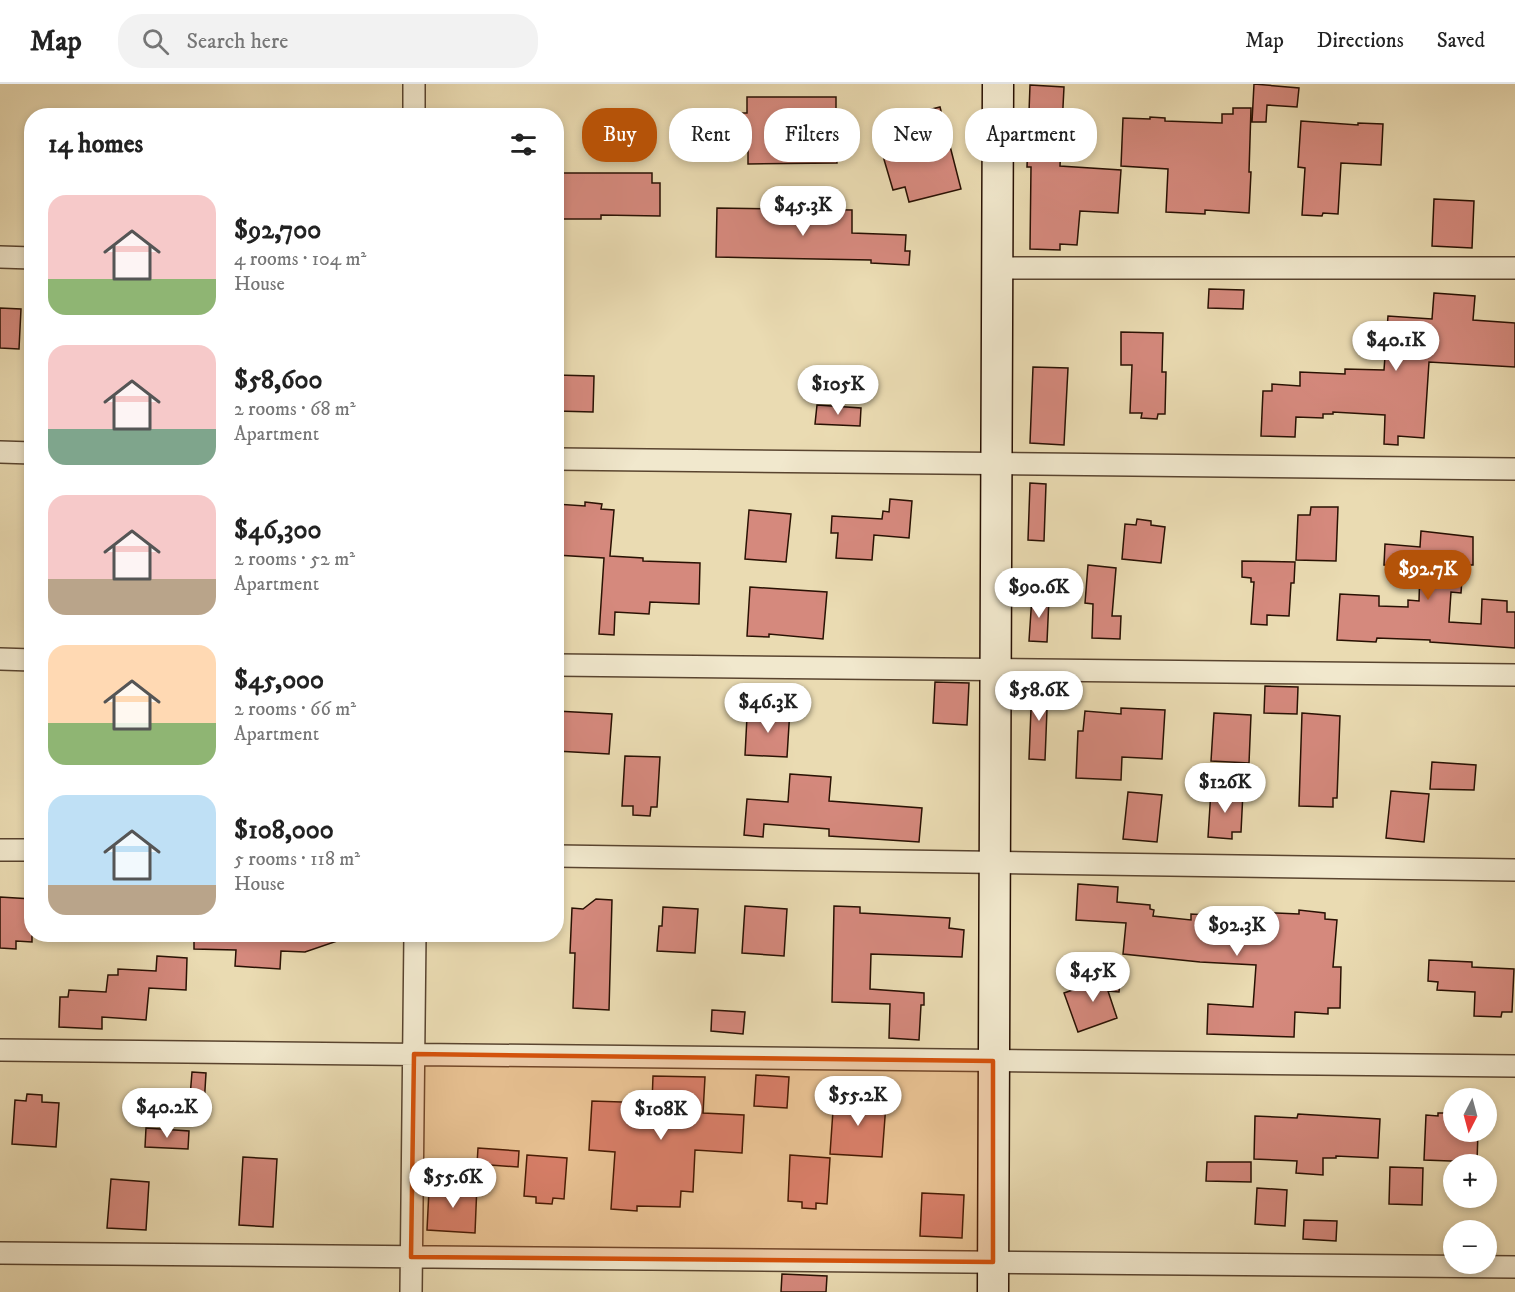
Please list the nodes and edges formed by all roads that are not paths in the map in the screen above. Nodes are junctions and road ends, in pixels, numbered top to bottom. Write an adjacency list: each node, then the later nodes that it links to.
1 (414, 84): 3 (street)
2 (998, 84): 6 (main road)
3 (414, 108)
4 (0, 257): 5 (street)
5 (24, 258)
6 (997, 268): 7 (street); 11 (main road)
7 (1515, 268)
8 (0, 452): 9 (street)
9 (24, 453)
10 (564, 459): 11 (street)
11 (996, 464): 12 (street); 16 (main road)
12 (1515, 469)
13 (0, 659): 14 (street)
14 (24, 660)
15 (564, 665): 16 (street)
16 (995, 670): 17 (street); 21 (main road)
17 (1515, 675)
18 (0, 850): 19 (street)
19 (24, 850)
20 (564, 856): 21 (street)
21 (994, 862): 22 (street); 26 (main road)
22 (1515, 870)
23 (415, 942): 25 (street)
24 (0, 1050): 25 (street)
25 (414, 1054): 26 (street); 29 (street)
26 (993, 1060): 27 (street); 30 (main road)
27 (1515, 1066)
28 (0, 1253): 29 (street)
29 (411, 1257): 30 (street); 32 (street)
30 (993, 1262): 31 (street); 33 (main road)
31 (1515, 1267)
32 (411, 1292)
33 (993, 1292)

